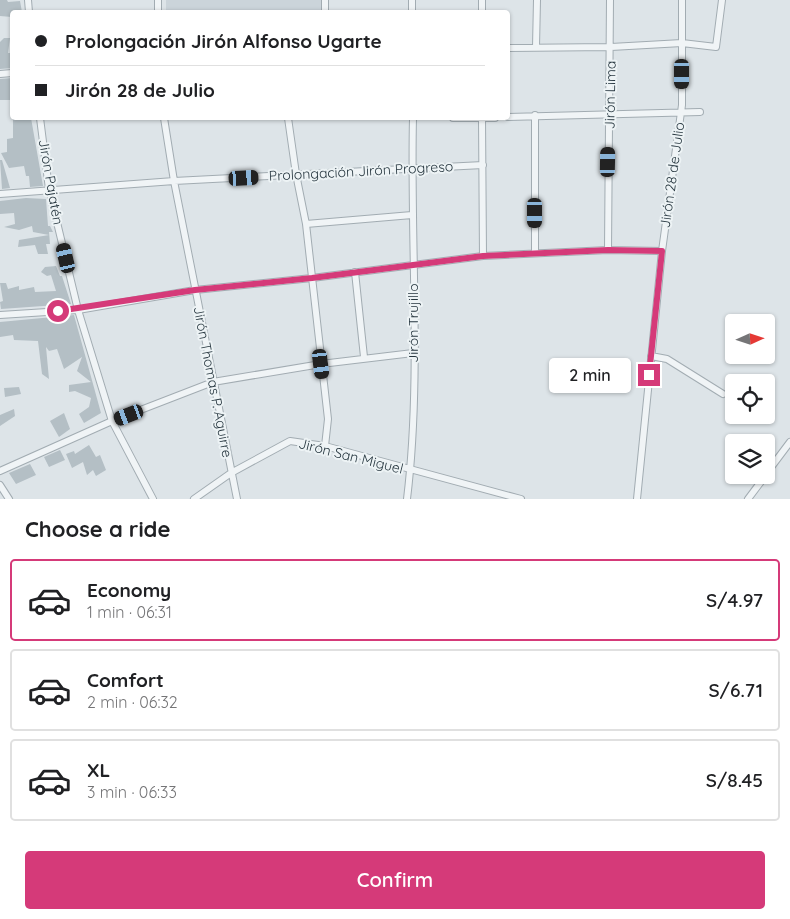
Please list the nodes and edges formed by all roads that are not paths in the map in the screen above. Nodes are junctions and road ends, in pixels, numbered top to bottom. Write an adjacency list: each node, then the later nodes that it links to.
1 (537, 0): 6 (street)
2 (610, 0): 7 (street, Jirón Lima)
3 (682, 0): 5 (street, Jirón 28 de Julio)
4 (722, 0): 5 (street)
5 (682, 43): 7 (street); 9 (street, Jirón 28 de Julio)
6 (536, 47): 7 (street); 8 (street)
7 (611, 47): 11 (street, Jirón Lima)
8 (510, 48)
9 (681, 112): 10 (street); 11 (street); 28 (street, Jirón 28 de Julio)
10 (700, 112)
11 (609, 114): 12 (street); 27 (street, Jirón Lima)
12 (535, 115): 13 (street); 29 (street)
13 (510, 117)
14 (40, 120): 23 (street, Jirón Pajatén)
15 (164, 120): 22 (street, Jirón Thomas P. Aguirre)
16 (288, 120): 21 (street)
17 (413, 120): 20 (street, Jirón Trujillo)
18 (482, 120): 19 (street)
19 (483, 165): 20 (street, Prolongación Jirón Progreso); 30 (street)
20 (412, 168): 21 (street, Prolongación Jirón Progreso); 25 (street, Jirón Trujillo)
21 (296, 174): 22 (street, Prolongación Jirón Progreso); 26 (street)
22 (174, 182): 23 (street, Prolongación Jirón Progreso); 34 (street, Jirón Thomas P. Aguirre)
23 (50, 189): 24 (street, Prolongación Jirón Progreso); 35 (street, Jirón Pajatén)
24 (0, 194)
25 (412, 215): 26 (street); 31 (street, Jirón Trujillo)
26 (306, 224): 33 (street)
27 (608, 250): 28 (street); 29 (street)
28 (662, 251): 38 (street, Jirón 28 de Julio)
29 (535, 252): 30 (street)
30 (483, 256): 31 (street)
31 (412, 265): 32 (street); 37 (street, Jirón Trujillo)
32 (355, 272): 33 (street); 39 (street)
33 (312, 278): 34 (street); 40 (street)
34 (195, 290): 35 (street); 41 (street, Jirón Thomas P. Aguirre)
35 (78, 310): 36 (street); 43 (street, Jirón Pajatén)
36 (0, 315)
37 (413, 352): 39 (street); 48 (street, Jirón Trujillo)
38 (651, 356): 42 (street); 58 (street, Jirón 28 de Julio)
39 (364, 358): 40 (street)
40 (321, 364): 41 (street); 45 (street)
41 (213, 382): 43 (street); 49 (street, Jirón Thomas P. Aguirre)
42 (723, 394)
43 (112, 421): 47 (street); 53 (street, Jirón Pajatén)
44 (790, 442): 46 (street)
45 (324, 446): 48 (street, Jirón San Miguel); 49 (street, Jirón San Miguel)
46 (775, 463)
47 (0, 471)
48 (410, 471): 56 (street, Jirón Trujillo); 57 (street, Jirón San Miguel)
49 (231, 473): 54 (street, Jirón San Miguel); 55 (street, Jirón Thomas P. Aguirre)
50 (759, 484): 59 (street)
51 (0, 485): 52 (street)
52 (9, 499)
53 (153, 499)
54 (194, 499)
55 (237, 499)
56 (407, 499)
57 (521, 499)
58 (637, 499)
59 (748, 499)

